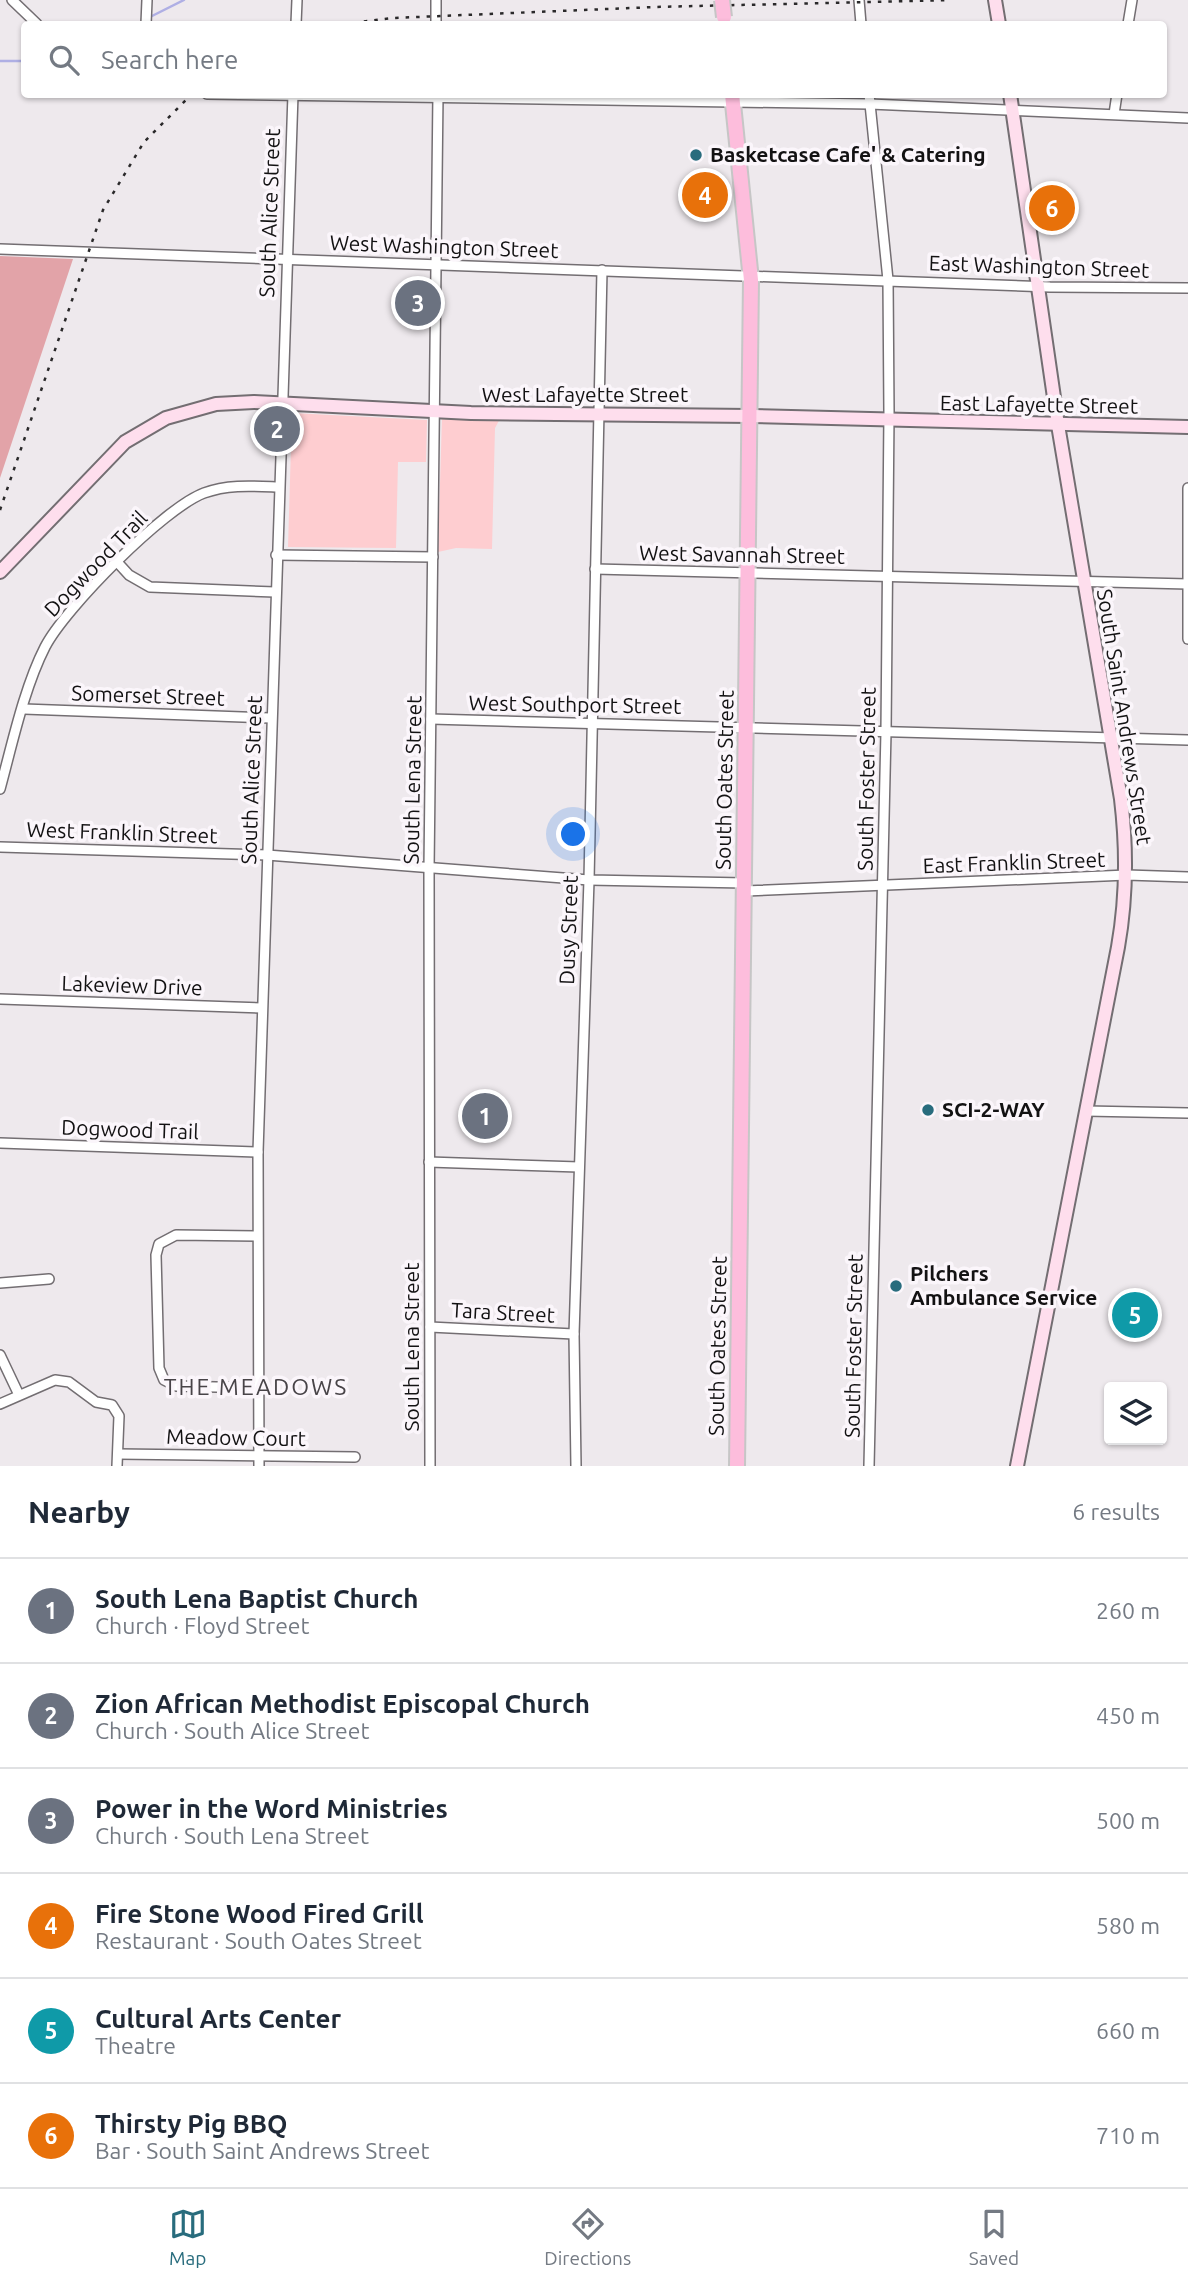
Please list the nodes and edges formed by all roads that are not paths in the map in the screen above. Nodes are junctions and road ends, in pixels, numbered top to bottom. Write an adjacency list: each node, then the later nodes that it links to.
1 (12, 0): 9 (street)
2 (147, 0): 10 (street)
3 (297, 0): 11 (street)
4 (436, 0): 12 (street)
5 (722, 0): 13 (main road, bridge)
6 (859, 0): 14 (street)
7 (995, 0): 15 (street)
8 (1132, 0): 16 (street)
9 (34, 21)
10 (146, 21)
11 (296, 21)
12 (436, 21)
13 (724, 21)
14 (861, 21)
15 (998, 21)
16 (1128, 21)
17 (293, 98): 28 (street, South Alice Street)
18 (438, 98): 29 (street, South Lena Street)
19 (586, 98): 22 (street)
20 (1010, 98): 24 (street, South Saint Andrews Street)
21 (1116, 98): 25 (street)
22 (733, 99): 23 (street); 31 (main road, South Oates Street)
23 (869, 99): 24 (street); 32 (street, South Foster Street)
24 (1012, 111): 25 (street); 33 (street, South Saint Andrews Street)
25 (1114, 114): 26 (street)
26 (1188, 118)
27 (0, 249): 28 (street, West Washington Street)
28 (285, 260): 29 (street, West Washington Street); 35 (street, South Alice Street)
29 (436, 265): 30 (street, West Washington Street); 36 (street, South Lena Street)
30 (602, 270): 31 (street, West Washington Street); 37 (street, Dusy Street)
31 (751, 274): 32 (street, West Washington Street); 38 (main road, South Oates Street)
32 (888, 280): 33 (street, East Washington Street); 39 (street, South Foster Street)
33 (1038, 285): 34 (street, East Washington Street); 40 (street, South Saint Andrews Street)
34 (1188, 288)
35 (281, 403): 36 (street, West Lafayette Street); 42 (street, South Alice Street); 48 (street, West Lafayette Street)
36 (435, 412): 37 (street, West Lafayette Street); 45 (street, South Lena Street)
37 (598, 414): 38 (street, West Lafayette Street); 47 (street, Dusy Street)
38 (751, 416): 39 (street, West Lafayette Street); 49 (main road, South Oates Street)
39 (889, 420): 40 (street, East Lafayette Street); 50 (street, South Foster Street)
40 (1058, 425): 41 (street, East Lafayette Street); 51 (street, South Saint Andrews Street)
41 (1188, 427)
42 (278, 487): 44 (street, South Alice Street); 46 (street, Dogwood Trail)
43 (1188, 488): 52 (street)
44 (276, 555): 45 (street); 53 (street, South Alice Street)
45 (433, 557): 57 (street, South Lena Street)
46 (118, 563): 53 (street); 55 (street, Dogwood Trail)
47 (595, 569): 49 (street, West Savannah Street); 58 (street, Dusy Street)
48 (0, 572)
49 (748, 573): 50 (street, West Savannah Street); 59 (main road, South Oates Street)
50 (888, 576): 51 (street, West Savannah Street); 60 (street, South Foster Street)
51 (1084, 582): 52 (street, West Savannah Street); 61 (street, South Saint Andrews Street)
52 (1187, 584): 54 (street)
53 (275, 592): 56 (street, South Alice Street)
54 (1188, 639)
55 (24, 709): 56 (street, Somerset Street); 63 (street, Dogwood Trail)
56 (271, 718): 65 (street, South Alice Street)
57 (431, 719): 58 (street, West Southport Street); 66 (street, South Lena Street)
58 (592, 723): 59 (street, West Southport Street); 69 (street, Dusy Street)
59 (747, 727): 60 (street, West Southport Street); 71 (main road, South Oates Street)
60 (886, 732): 61 (street, West Southport Street); 70 (street, South Foster Street)
61 (1110, 736): 62 (street, West Southport Street); 67 (street, South Saint Andrews Street)
62 (1188, 740)
63 (0, 789)
64 (0, 847): 65 (street, West Franklin Street)
65 (267, 855): 66 (street, West Franklin Street); 73 (street, South Alice Street)
66 (429, 869): 69 (street, West Franklin Street); 78 (street, South Lena Street)
67 (1127, 876): 68 (street, East Franklin Street); 70 (street, East Franklin Street); 74 (street, South Saint Andrews Street)
68 (1188, 877)
69 (589, 880): 71 (street, West Franklin Street); 79 (street, Dusy Street)
70 (883, 886): 71 (street, West Franklin Street); 96 (street, South Foster Street)
71 (745, 887): 95 (main road, South Oates Street)
72 (0, 999): 73 (street, Lakeview Drive)
73 (262, 1008): 77 (street, South Alice Street)
74 (1086, 1111): 75 (street); 97 (street, South Saint Andrews Street)
75 (1188, 1113)
76 (0, 1143): 77 (street, Dogwood Trail)
77 (258, 1152): 80 (street, South Alice Street)
78 (429, 1162): 79 (street); 83 (street, South Lena Street)
79 (579, 1167): 84 (street, Dusy Street)
80 (257, 1236): 86 (street, South Alice Street); 86 (street)
81 (49, 1279): 82 (street)
82 (0, 1283)
83 (430, 1327): 84 (street, Tara Street); 93 (street, South Lena Street)
84 (574, 1334): 94 (street, Dusy Street)
85 (0, 1355): 87 (street)
86 (258, 1388): 91 (street, South Alice Street)
87 (19, 1395): 88 (street); 89 (street)
88 (0, 1404)
89 (118, 1454): 91 (street, Meadow Court); 92 (street)
90 (355, 1457): 91 (street, Meadow Court)
91 (259, 1461)
92 (117, 1466)
93 (430, 1466)
94 (576, 1466)
95 (737, 1466)
96 (869, 1466)
97 (1017, 1466)

